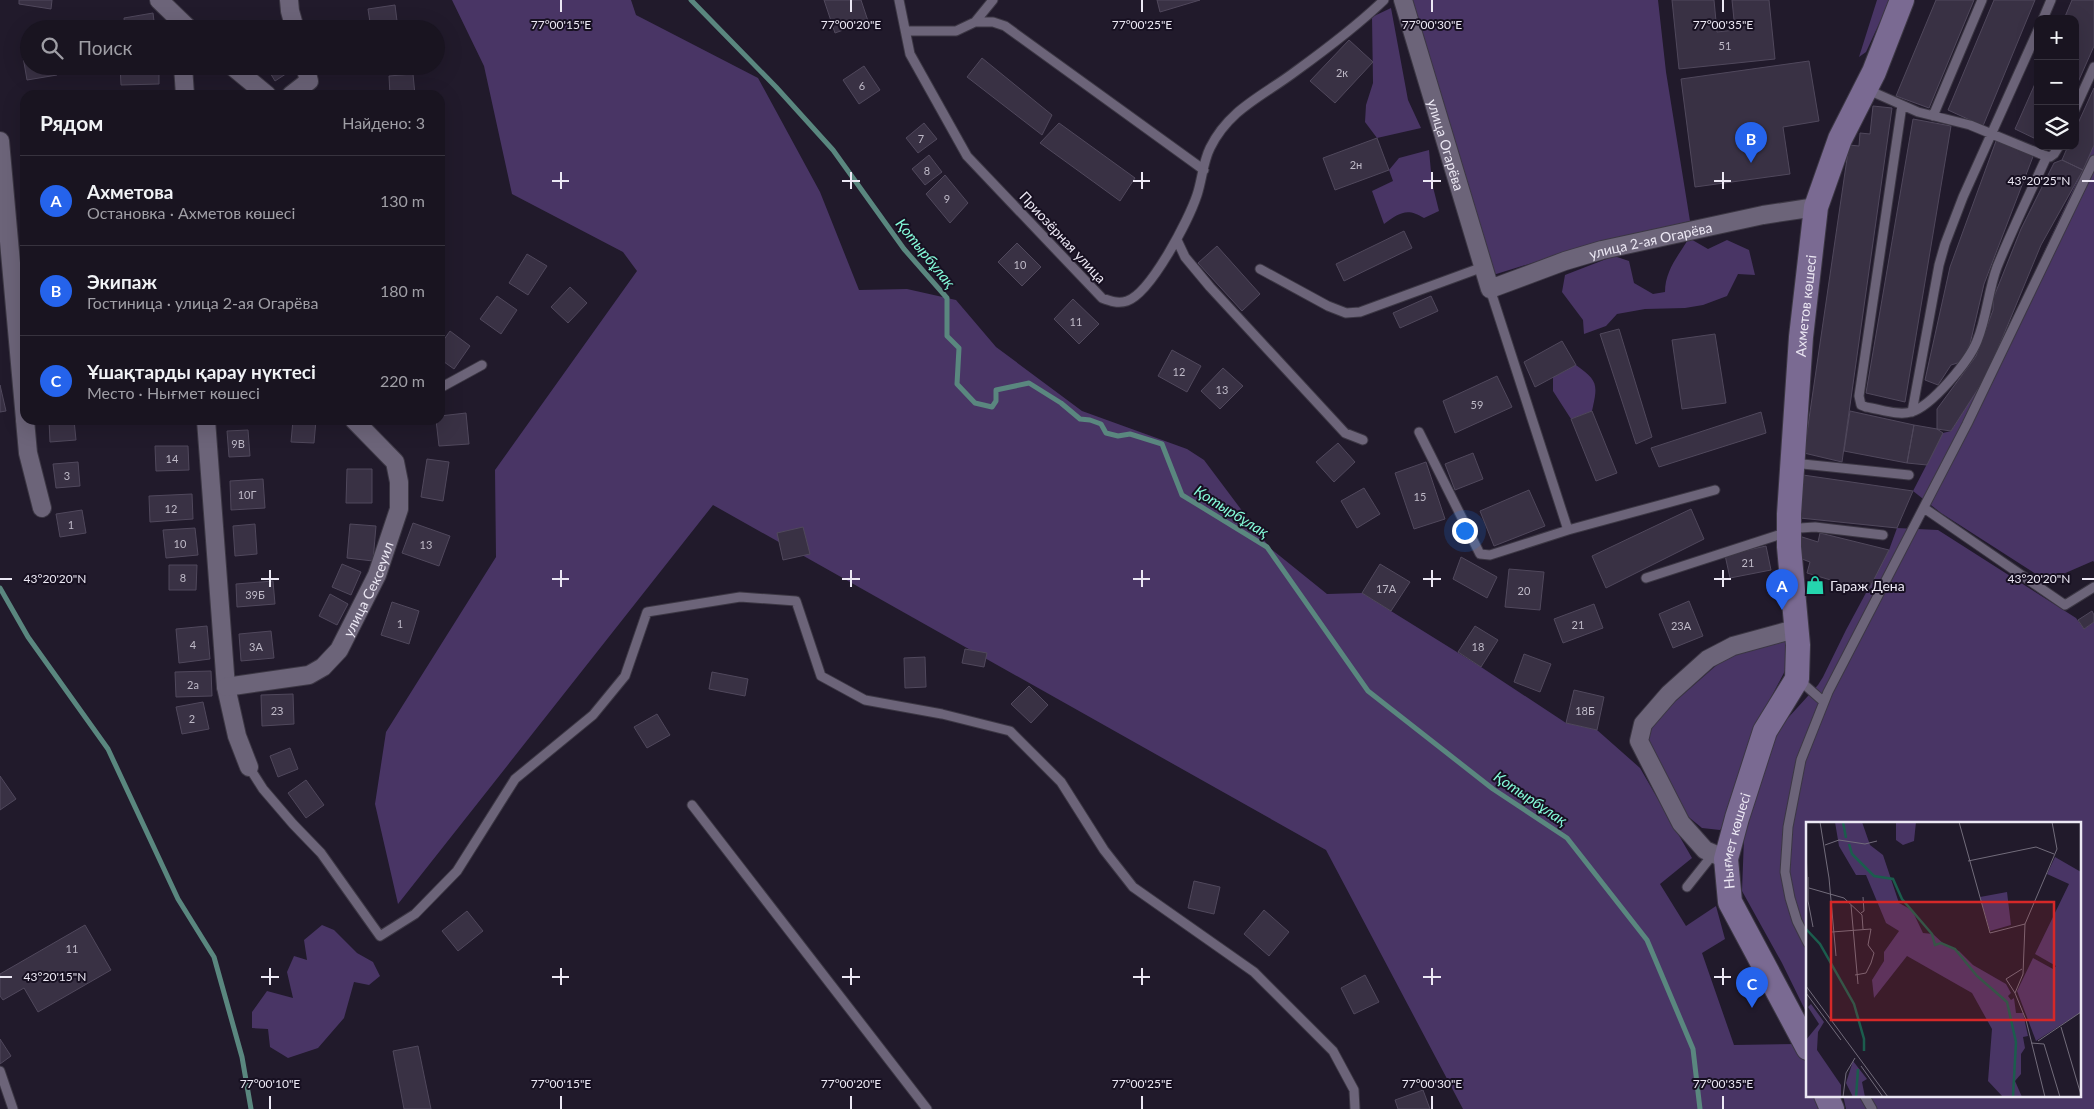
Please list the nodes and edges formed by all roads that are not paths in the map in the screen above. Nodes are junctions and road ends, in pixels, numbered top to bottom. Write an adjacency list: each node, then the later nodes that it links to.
1 (158, 0): 11 (street)
2 (289, 0): 12 (street)
3 (899, 0): 14 (lane, Приозёрная улица)
4 (992, 0): 13 (lane)
5 (1384, 0): 32 (lane, Приозёрная улица)
6 (1402, 0): 35 (street, улица Огарёва)
7 (1902, 0): 20 (main road, Ахметов көшесі)
8 (1982, 0): 26 (lane)
9 (2051, 0): 10 (lane)
10 (2044, 15)
11 (179, 20)
12 (292, 20)
13 (975, 22): 14 (lane); 32 (lane)
14 (906, 32): 34 (lane, Приозёрная улица)
15 (2034, 39): 27 (lane)
16 (2094, 67): 25 (lane)
17 (184, 75): 21 (street)
18 (243, 75): 22 (street)
19 (307, 75): 23 (street)
20 (1866, 88): 24 (lane); 33 (main road, Ахметов көшесі)
21 (185, 90)
22 (261, 90)
23 (297, 90)
24 (1902, 105): 26 (lane); 42 (lane)
25 (2077, 105)
26 (1933, 116): 27 (lane)
27 (1992, 134): 30 (lane); 42 (lane)
28 (0, 141): 37 (street)
29 (2056, 150): 30 (lane)
30 (2047, 156): 42 (lane)
31 (2094, 160): 52 (lane)
32 (1204, 170): 34 (lane, Приозёрная улица)
33 (1816, 208): 38 (street, улица 2-ая Огарёва); 48 (main road, Ахметов көшесі)
34 (1177, 240): 47 (lane)
35 (1483, 267): 36 (lane); 38 (street, улица Огарёва)
36 (1260, 269)
37 (19, 286): 39 (street)
38 (1490, 289): 53 (lane)
39 (20, 308)
40 (482, 365): 41 (lane)
41 (445, 385)
42 (1912, 412)
43 (25, 425): 51 (street)
44 (206, 425): 60 (street)
45 (359, 425): 60 (street, улица Сексеуил)
46 (1419, 432): 53 (lane)
47 (1363, 440)
48 (1793, 463): 49 (lane); 54 (main road, Ахметов көшесі)
49 (1909, 475)
50 (1715, 490): 53 (lane)
51 (42, 508)
52 (1924, 508): 57 (lane); 61 (lane)
53 (1568, 530)
54 (1789, 531): 55 (lane); 56 (lane); 58 (main road, Ахметов көшесі)
55 (1883, 535)
56 (1646, 578)
57 (2094, 587)
58 (1795, 629): 59 (main road, Нығмет көшесі); 64 (street)
59 (1797, 679): 61 (lane); 64 (main road, Нығмет көшесі)
60 (226, 687): 62 (street)
61 (1824, 702): 66 (lane)
62 (249, 767): 73 (lane)
63 (692, 805): 72 (lane)
64 (1720, 856): 65 (lane); 67 (main road, Нығмет көшесі)
65 (1687, 887)
66 (1806, 939)
67 (1806, 1044)
68 (0, 1071): 71 (lane)
69 (1826, 1096): 74 (main road)
70 (1865, 1096): 75 (lane)
71 (14, 1109)
72 (927, 1109)
73 (1355, 1109)
74 (1832, 1109)
75 (1872, 1109)

